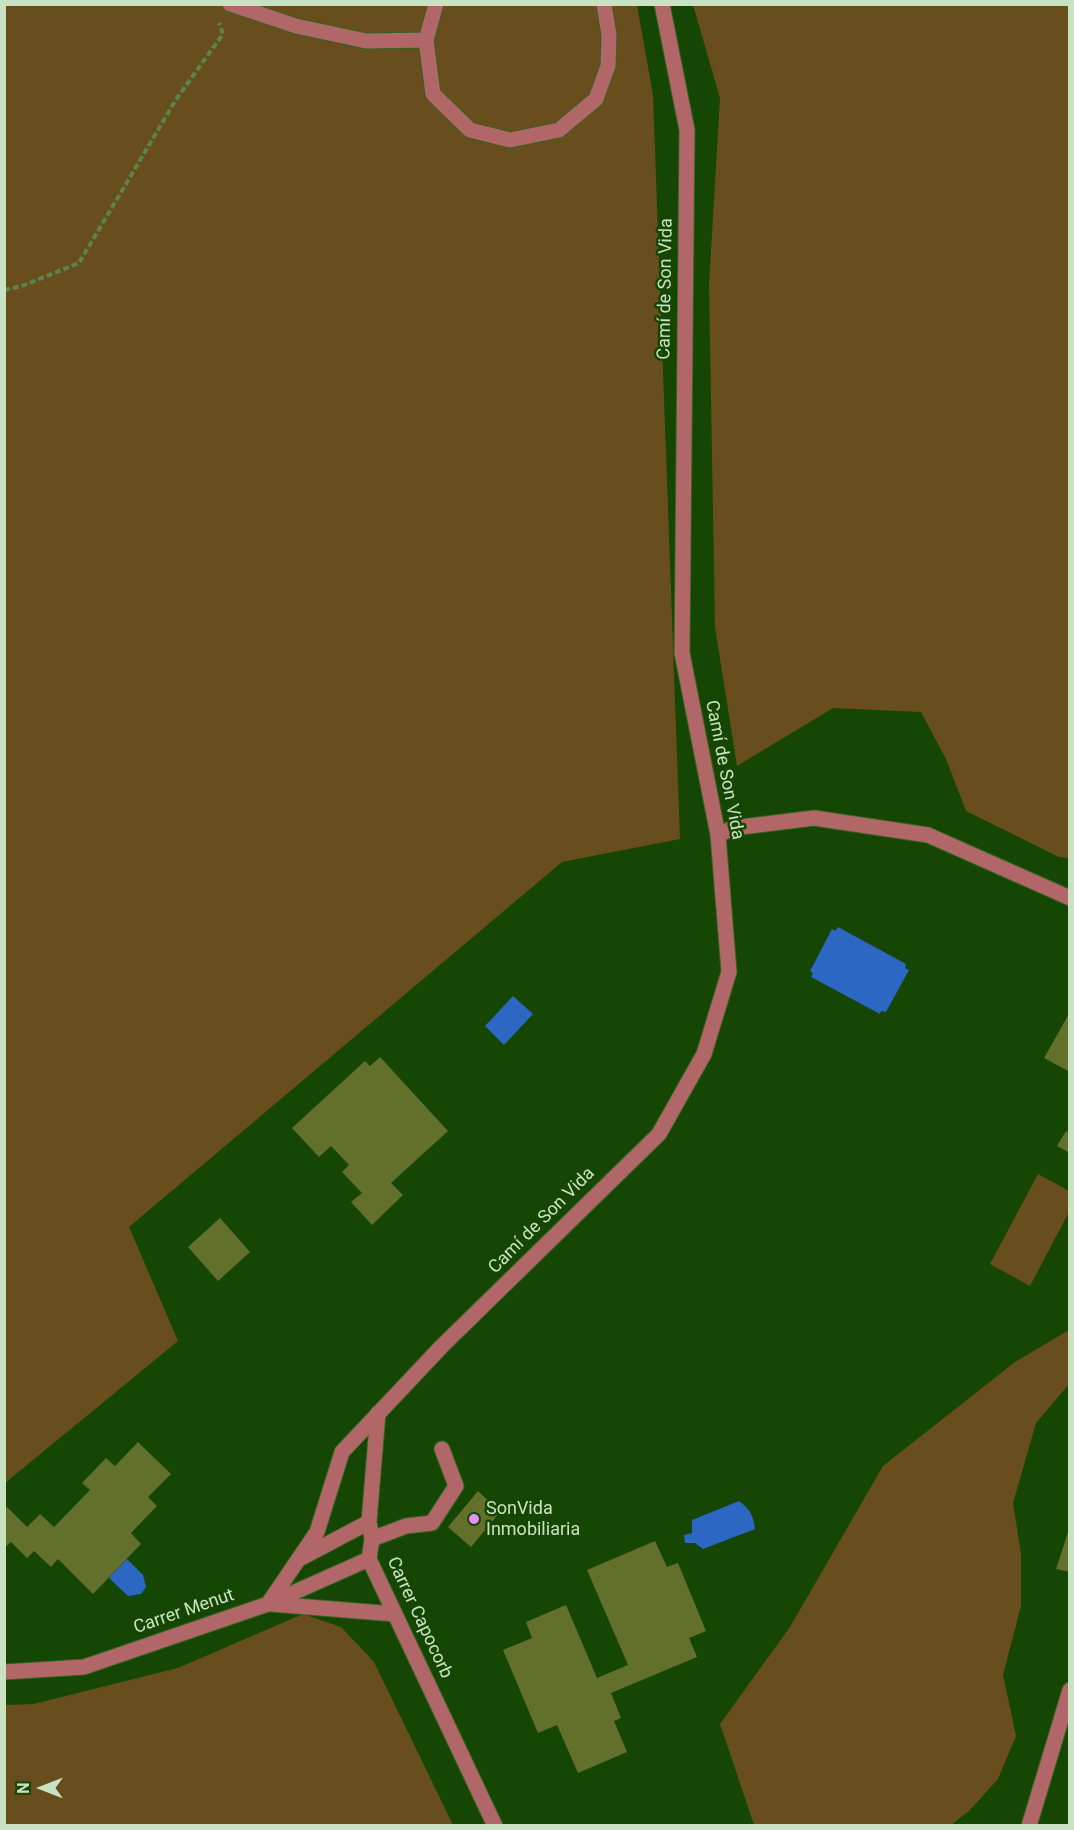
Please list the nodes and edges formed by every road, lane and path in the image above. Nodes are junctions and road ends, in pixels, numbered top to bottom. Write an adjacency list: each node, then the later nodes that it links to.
1 (230, 4): 6 (street)
2 (436, 4): 6 (street)
3 (604, 4): 6 (street)
4 (662, 4): 8 (street, Camí de Son Vida)
5 (216, 14): 7 (path)
6 (426, 40)
7 (4, 290)
8 (718, 835): 9 (street); 10 (street, Camí de Son Vida)
9 (1070, 898)
10 (378, 1413): 12 (street, Carrer Capocorb); 14 (street, Camí de Son Vida)
11 (442, 1449): 13 (street)
12 (369, 1522): 13 (street, Carrer Capocorb); 14 (street)
13 (372, 1539): 15 (street, Carrer Capocorb)
14 (299, 1559): 16 (street, Camí de Son Vida)
15 (369, 1559): 16 (street, Carrer Menut); 17 (street, Carrer Capocorb)
16 (268, 1604): 17 (street); 18 (street, Carrer Menut)
17 (395, 1614): 20 (street, Carrer Capocorb)
18 (4, 1672)
19 (1070, 1690): 21 (street)
20 (495, 1826)
21 (1029, 1826)

